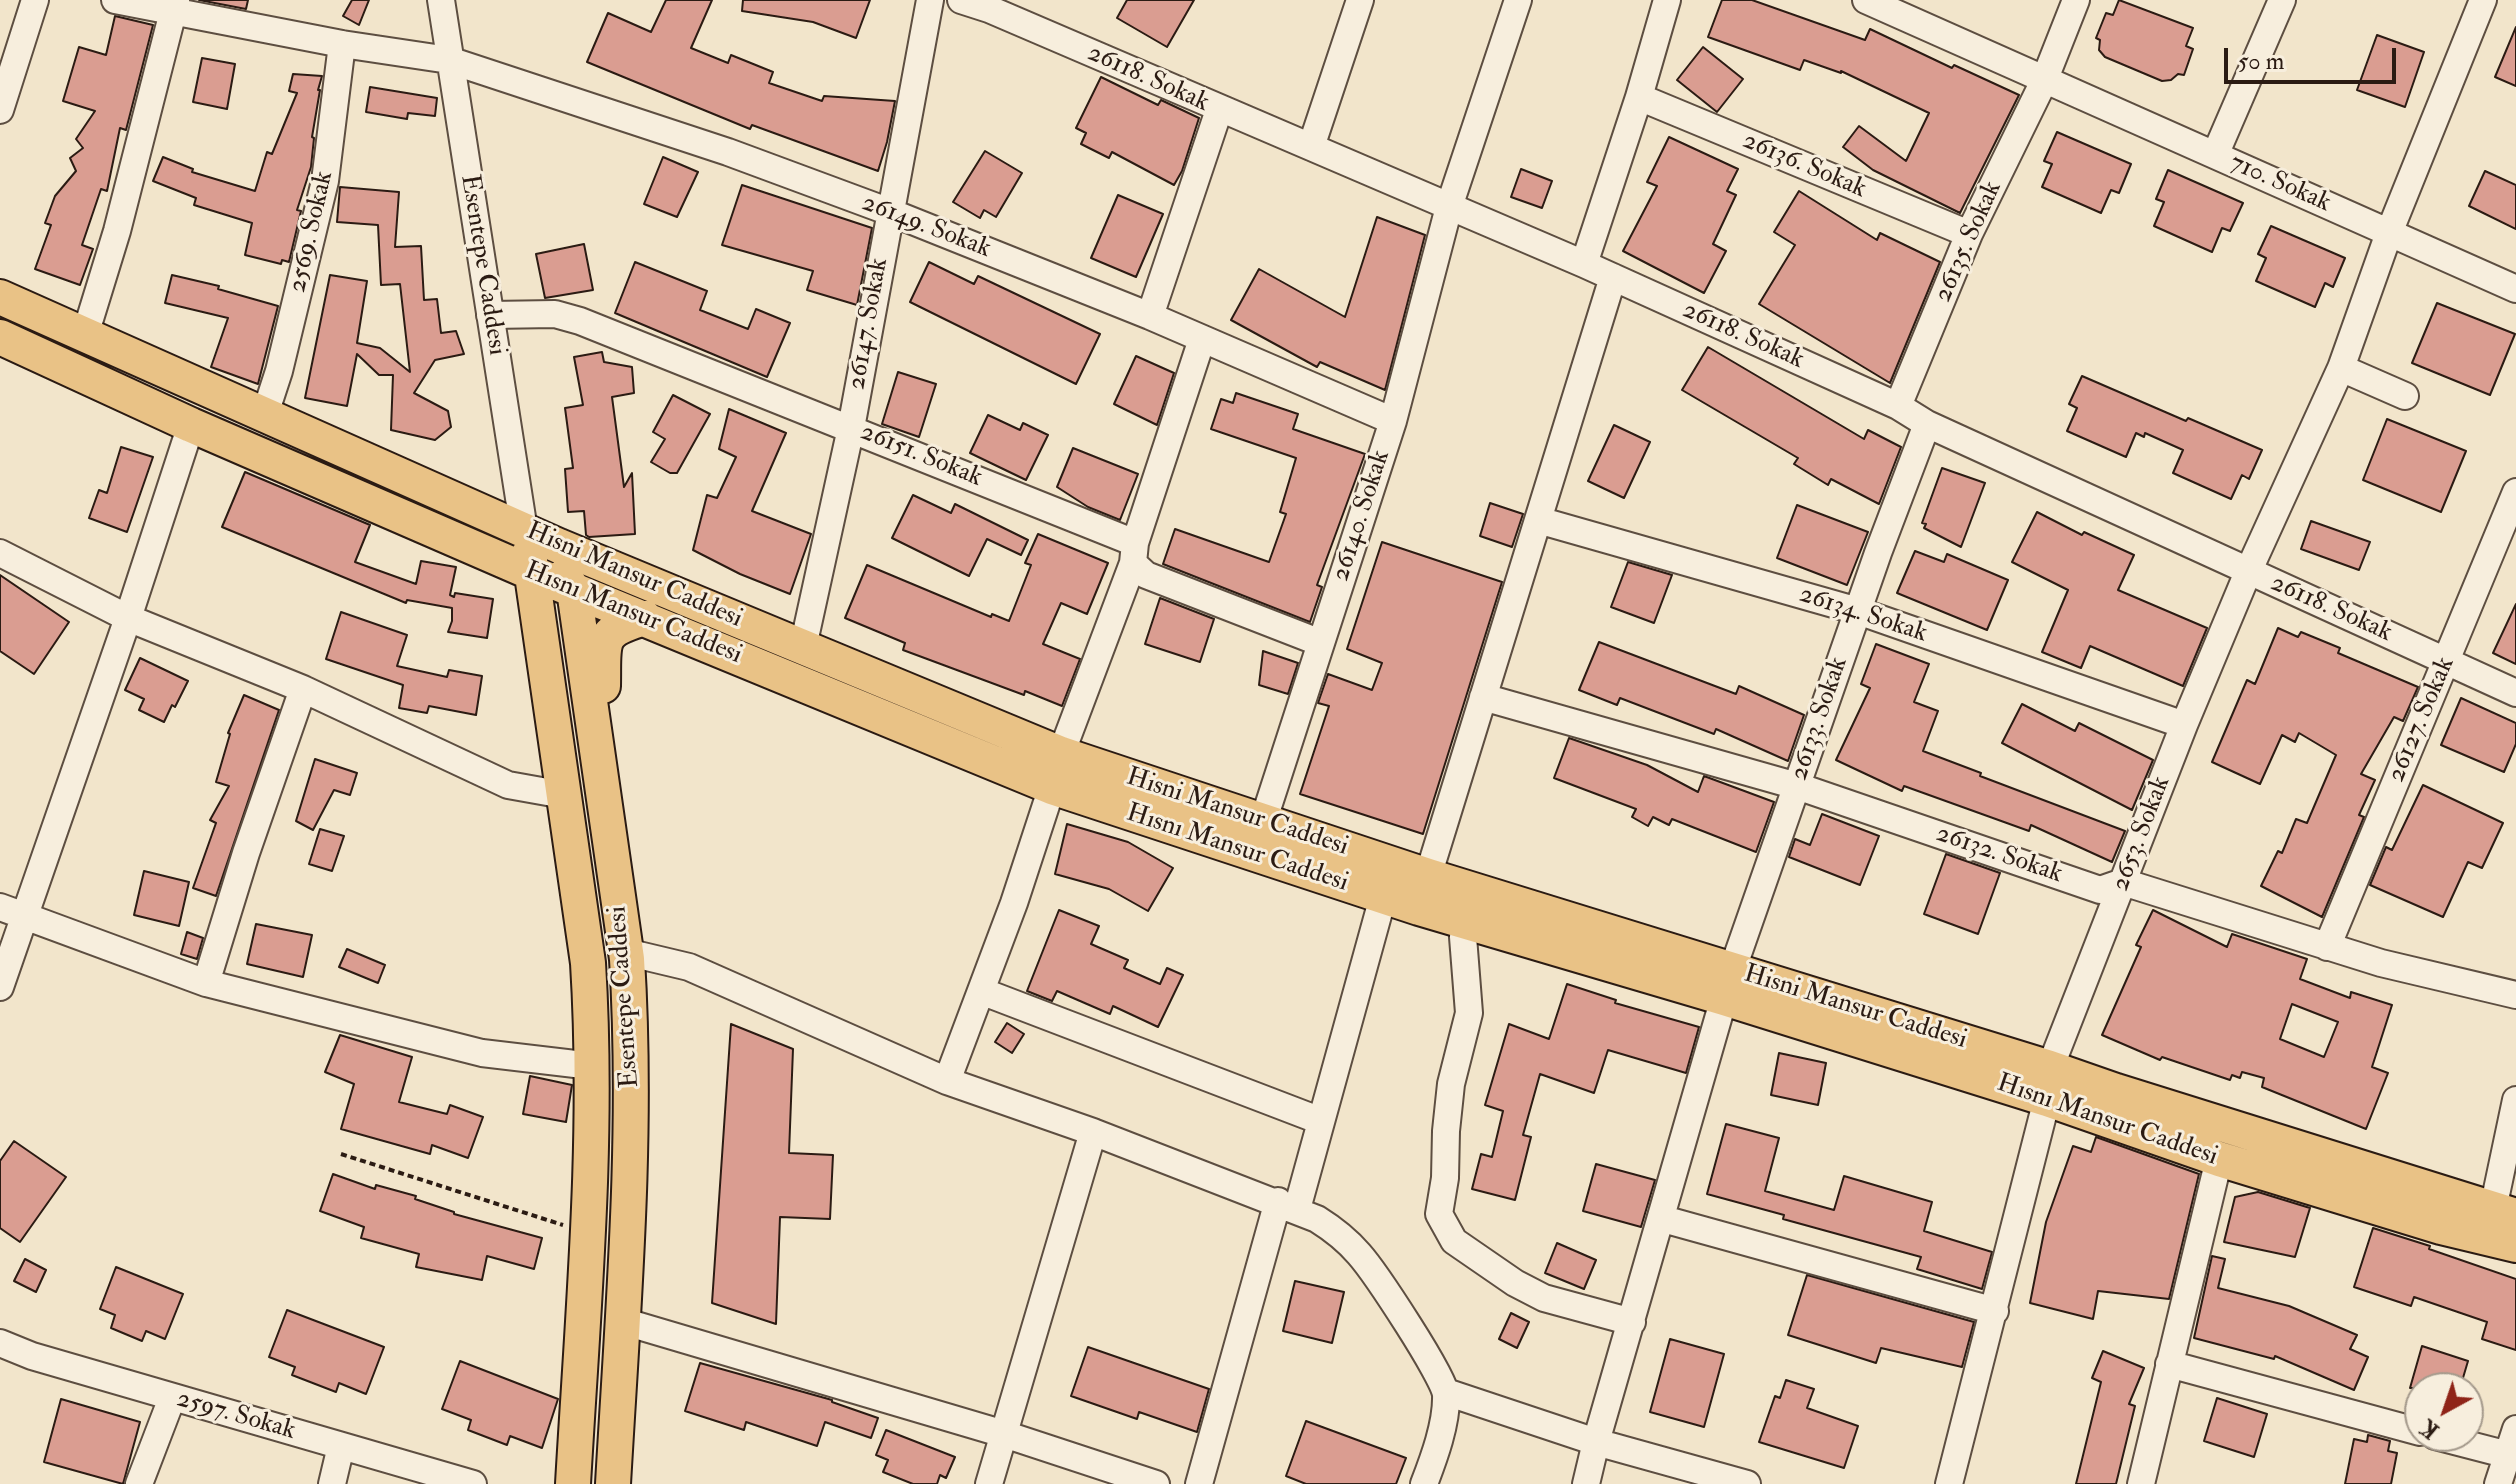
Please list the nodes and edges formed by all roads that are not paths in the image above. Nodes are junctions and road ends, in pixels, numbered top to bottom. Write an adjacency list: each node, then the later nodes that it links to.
1 (35, 0): 19 (street)
2 (115, 0): 14 (street, 26149. Sokak)
3 (441, 0): 16 (street, Esentepe Caddesi)
4 (930, 0): 24 (street, 26147. Sokak)
5 (961, 0): 13 (street, 26118. Sokak)
6 (1360, 0): 21 (street)
7 (1518, 0): 23 (street, 26140. Sokak)
8 (1667, 0): 18 (street)
9 (1866, 0): 17 (street, 710. Sokak)
10 (2076, 0): 17 (street, 26135. Sokak)
11 (2282, 0): 22 (street)
12 (2483, 0): 25 (street, 2653. Sokak)
13 (990, 4): 20 (street, 26118. Sokak)
14 (175, 6): 15 (street, 26149. Sokak); 33 (street)
15 (342, 44): 16 (street, 26149. Sokak); 39 (street, 2569. Sokak)
16 (449, 60): 24 (street, 26149. Sokak); 31 (street, Esentepe Caddesi)
17 (2044, 81): 22 (street, 710. Sokak); 26 (street, 26135. Sokak)
18 (1639, 97): 26 (street, 26136. Sokak); 27 (street)
19 (0, 110)
20 (1219, 110): 21 (street, 26118. Sokak); 32 (street)
21 (1311, 147): 23 (street, 26118. Sokak)
22 (2215, 155): 25 (street, 710. Sokak)
23 (1449, 207): 27 (street, 26118. Sokak); 40 (street, 26140. Sokak)
24 (890, 212): 32 (street, 26149. Sokak); 43 (street, 26147. Sokak)
25 (2389, 233): 29 (street, 710. Sokak); 36 (street, 2653. Sokak)
26 (1969, 234): 38 (street, 26135. Sokak)
27 (1584, 264): 28 (street, 26118. Sokak)
28 (1613, 277): 38 (street, 26118. Sokak); 45 (street)
29 (2516, 289)
30 (0, 297): 33 (main road, Hisni Mansur Caddesi)
31 (490, 315): 43 (street, 26151. Sokak); 46 (street, Esentepe Caddesi)
32 (1150, 316): 35 (street, 26149. Sokak)
33 (85, 335): 39 (main road, Hisni Mansur Caddesi)
34 (0, 337): 42 (main road, Hısnı Mansur Caddesi)
35 (1202, 339): 40 (street, 26149. Sokak); 48 (street)
36 (2341, 368): 37 (street); 49 (street, 2653. Sokak)
37 (2405, 396)
38 (1898, 406): 41 (street, 26118. Sokak)
39 (264, 417): 46 (main road, Hisni Mansur Caddesi)
40 (1393, 421): 55 (street, 26140. Sokak)
41 (1927, 424): 49 (street, 26118. Sokak); 52 (street, 26133. Sokak)
42 (191, 425): 50 (main road, Hısnı Mansur Caddesi); 53 (street)
43 (851, 428): 48 (street, 26151. Sokak); 56 (street, 26147. Sokak)
44 (2515, 496): 57 (street, 26127. Sokak)
45 (1538, 520): 52 (street, 26134. Sokak); 60 (street)
46 (524, 530): 50 (main road, Esentepe Caddesi); 51 (main road); 56 (main road, Hisni Mansur Caddesi)
47 (0, 553): 53 (street)
48 (1134, 553): 55 (street, 26151. Sokak); 62 (street)
49 (2248, 572): 57 (street, 26118. Sokak); 61 (street, 2653. Sokak)
50 (532, 573): 51 (main road, Hısnı Mansur Caddesi); 66 (main road, Esentepe Caddesi)
51 (574, 590): 54 (main road, Hısnı Mansur Caddesi); 63 (main road, Esentepe Caddesi)
52 (1858, 611): 61 (street, 26134. Sokak); 64 (street, 26133. Sokak)
53 (128, 618): 58 (street); 71 (street)
54 (645, 618): 63 (main road); 65 (main road, Hısnı Mansur Caddesi)
55 (1321, 643): 67 (street, 26140. Sokak)
56 (803, 647): 62 (main road, Hisni Mansur Caddesi)
57 (2446, 661): 59 (street, 26118. Sokak); 73 (street, 26127. Sokak)
58 (303, 689): 66 (street); 75 (street)
59 (2516, 693)
60 (1483, 697): 64 (street, 26132. Sokak); 68 (street)
61 (2184, 725): 69 (street, 2653. Sokak)
62 (1061, 754): 67 (main road, Hisni Mansur Caddesi)
63 (600, 766): 74 (main road, Esentepe Caddesi)
64 (1797, 786): 69 (street, 26132. Sokak); 76 (street, 26133. Sokak)
65 (1052, 787): 70 (main road, Hısnı Mansur Caddesi); 78 (street)
66 (564, 795): 80 (main road, Esentepe Caddesi)
67 (1263, 822): 68 (main road, Hisni Mansur Caddesi)
68 (1428, 876): 76 (main road, Hisni Mansur Caddesi)
69 (2123, 882): 73 (street, 26132. Sokak); 82 (street, 2653. Sokak)
70 (1383, 897): 72 (main road, Hısnı Mansur Caddesi); 84 (street)
71 (12, 911): 75 (street); 77 (street)
72 (1465, 922): 76 (main road, Hısnı Mansur Caddesi); 93 (street)
73 (2327, 947): 79 (street, 26132. Sokak)
74 (626, 952): 81 (street); 92 (main road, Esentepe Caddesi)
75 (206, 983): 80 (street)
76 (1728, 984): 82 (main road, Hisni Mansur Caddesi); 89 (street, 26133. Sokak)
77 (0, 987)
78 (981, 991): 81 (street); 84 (street)
79 (2516, 995)
80 (592, 1066): 108 (main road, Esentepe Caddesi)
81 (947, 1081): 85 (street)
82 (2049, 1083): 86 (main road, Hısnı Mansur Caddesi); 88 (main road, Hisni Mansur Caddesi); 91 (street, 2653. Sokak)
83 (2516, 1100): 88 (street)
84 (1321, 1121): 87 (street)
85 (1093, 1132): 87 (street); 100 (street)
86 (2219, 1159): 90 (main road, Hısnı Mansur Caddesi); 95 (street)
87 (1288, 1205): 96 (street); 112 (street)
88 (2504, 1213)
89 (1663, 1219): 91 (street); 93 (street, 26133. Sokak)
90 (2516, 1245)
91 (1995, 1311): 116 (street, 2653. Sokak)
92 (622, 1321): 100 (street); 109 (main road, Esentepe Caddesi)
93 (1632, 1322): 101 (street, 26133. Sokak)
94 (0, 1343): 97 (street, 2597. Sokak)
95 (2169, 1364): 98 (street); 117 (street)
96 (1446, 1392): 101 (street); 113 (street)
97 (172, 1398): 102 (street, 2597. Sokak); 105 (street)
98 (2404, 1428)
99 (2516, 1429): 104 (street)
100 (1004, 1434): 110 (street); 111 (street)
101 (1596, 1442): 114 (street, 26133. Sokak); 115 (street)
102 (341, 1446): 106 (street); 107 (street, 2597. Sokak)
103 (2484, 1449): 104 (street)
104 (2512, 1456): 118 (street)
105 (139, 1484)
106 (332, 1484)
107 (473, 1484)
108 (573, 1484)
109 (613, 1484)
110 (989, 1484)
111 (1156, 1484)
112 (1199, 1484)
113 (1424, 1484)
114 (1586, 1484)
115 (1747, 1484)
116 (1949, 1484)
117 (2141, 1484)
118 (2498, 1484)

